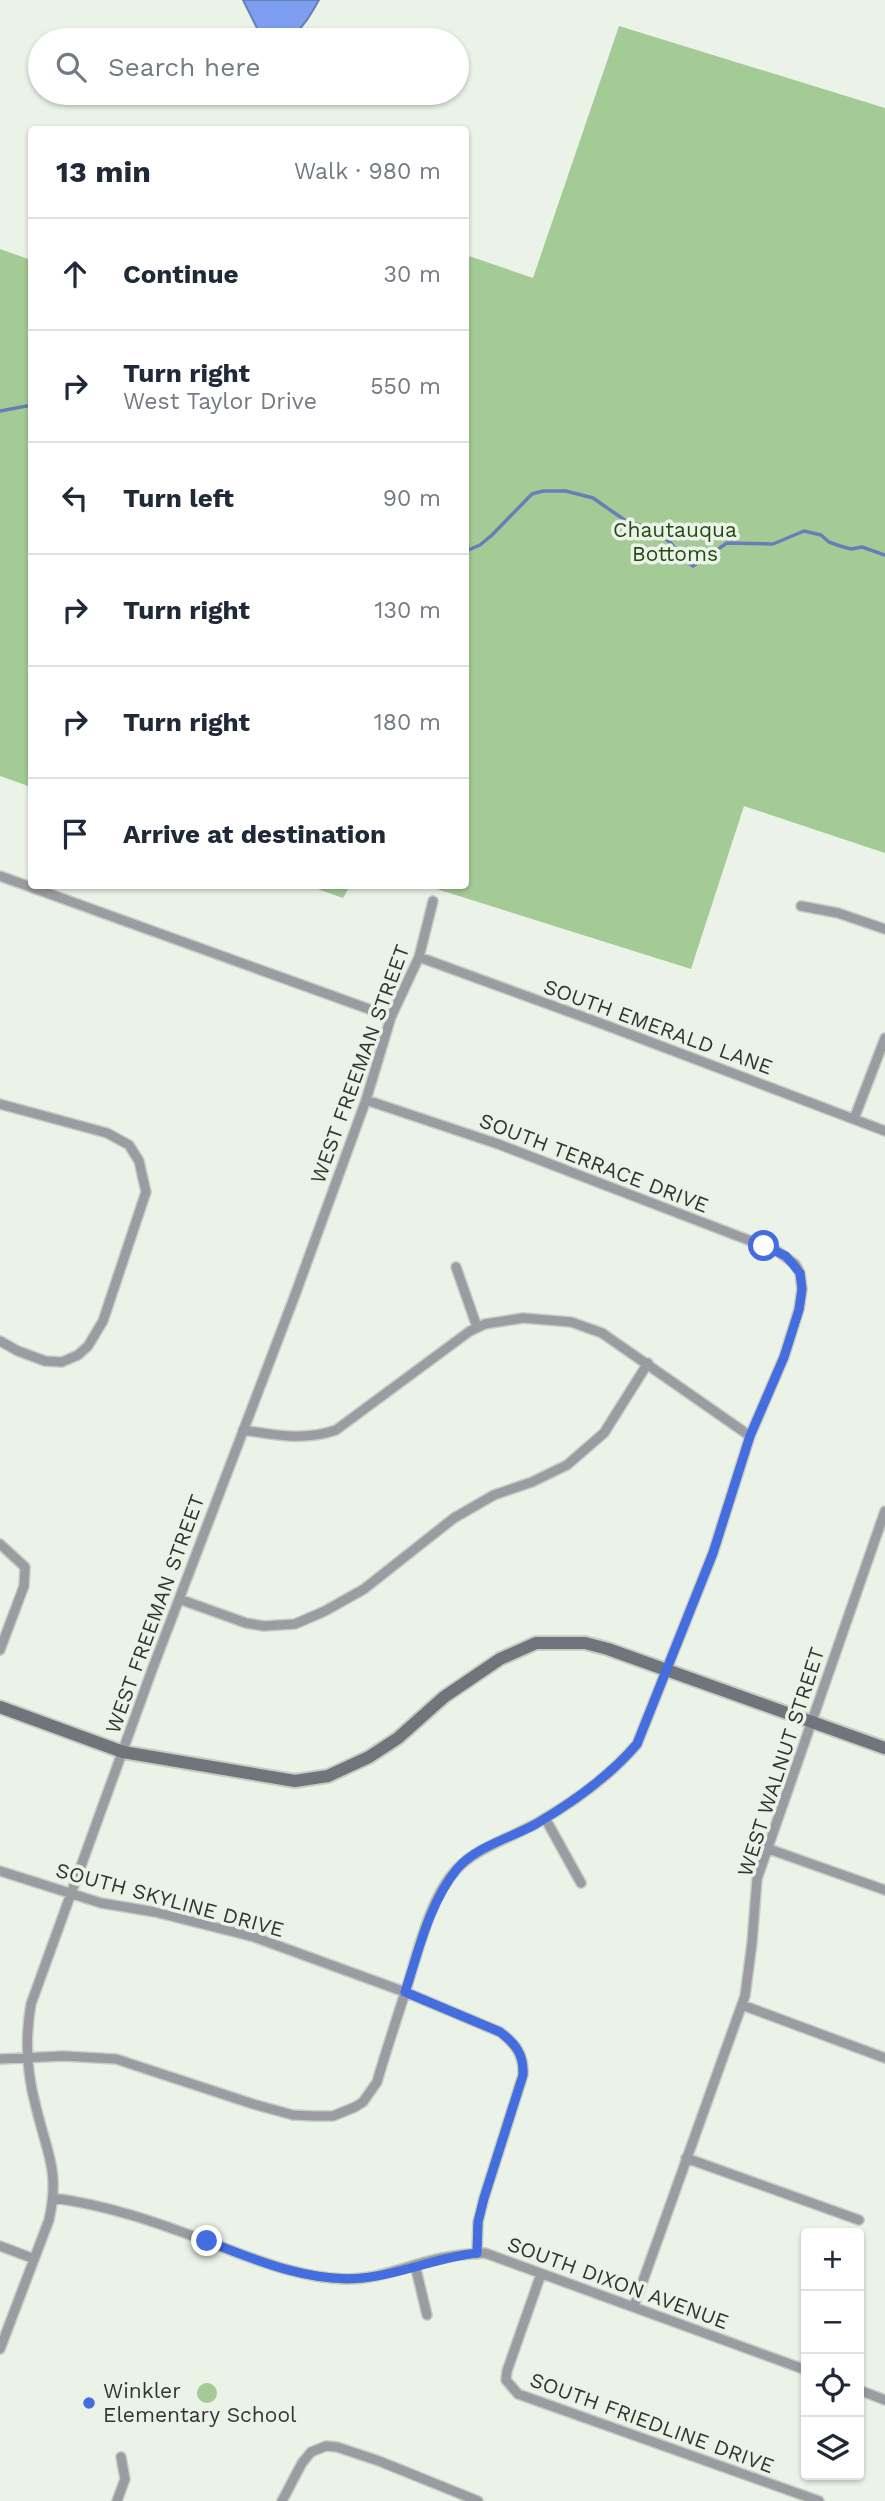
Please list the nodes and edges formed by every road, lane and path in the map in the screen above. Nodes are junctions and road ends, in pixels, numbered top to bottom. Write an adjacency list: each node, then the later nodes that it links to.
1 (0, 876): 2 (street)
2 (28, 886)
3 (36, 889): 8 (street)
4 (433, 901): 7 (street, WEST FREEMAN STREET)
5 (801, 906): 6 (street)
6 (885, 929)
7 (419, 957): 8 (street, WEST FREEMAN STREET); 12 (street, SOUTH EMERALD LANE)
8 (391, 1017): 10 (street, WEST FREEMAN STREET)
9 (885, 1038): 12 (street)
10 (366, 1100): 18 (street, WEST FREEMAN STREET); 19 (street, SOUTH TERRACE DRIVE)
11 (0, 1104): 16 (street)
12 (854, 1119): 13 (street, SOUTH EMERALD LANE)
13 (885, 1131)
14 (456, 1267): 15 (street)
15 (477, 1328): 17 (street); 18 (street)
16 (0, 1341)
17 (648, 1363): 19 (street); 22 (street)
18 (243, 1430): 22 (street, WEST FREEMAN STREET)
19 (750, 1436): 24 (street)
20 (885, 1511): 26 (street, WEST WALNUT STREET)
21 (0, 1544): 23 (street)
22 (179, 1600): 28 (street, WEST FREEMAN STREET)
23 (0, 1650)
24 (666, 1670): 26 (street); 28 (street); 29 (street)
25 (0, 1707): 28 (street)
26 (811, 1722): 27 (street); 30 (street, WEST WALNUT STREET)
27 (885, 1748)
28 (123, 1752): 34 (street, WEST FREEMAN STREET)
29 (545, 1818): 32 (street); 35 (street)
30 (766, 1848): 33 (street); 36 (street, WEST WALNUT STREET)
31 (0, 1871): 34 (street, SOUTH SKYLINE DRIVE)
32 (582, 1883)
33 (885, 1890)
34 (69, 1894): 35 (street, SOUTH SKYLINE DRIVE); 39 (street, WEST FREEMAN STREET)
35 (405, 1992): 39 (street); 44 (street, SOUTH SKYLINE DRIVE)
36 (742, 2006): 37 (street); 40 (street, WEST WALNUT STREET)
37 (885, 2058)
38 (0, 2059): 39 (street)
39 (28, 2059): 41 (street, WEST FREEMAN STREET)
40 (686, 2158): 42 (street); 48 (street, WEST WALNUT STREET)
41 (53, 2198): 45 (street, WEST FREEMAN STREET); 46 (street, SOUTH DIXON AVENUE)
42 (859, 2220)
43 (0, 2246): 45 (street)
44 (477, 2253): 46 (street, SOUTH DIXON AVENUE); 47 (street, SOUTH DIXON AVENUE)
45 (32, 2258): 50 (street, WEST FREEMAN STREET)
46 (415, 2266): 49 (street)
47 (541, 2274): 48 (street, SOUTH DIXON AVENUE); 58 (street, SOUTH FRIEDLINE DRIVE)
48 (634, 2306): 51 (street, SOUTH DIXON AVENUE)
49 (427, 2315)
50 (0, 2349)
51 (801, 2368)
52 (864, 2392): 53 (street)
53 (885, 2400)
54 (121, 2457): 55 (street)
55 (117, 2501)
56 (282, 2501): 57 (street)
57 (478, 2501)
58 (819, 2501)

